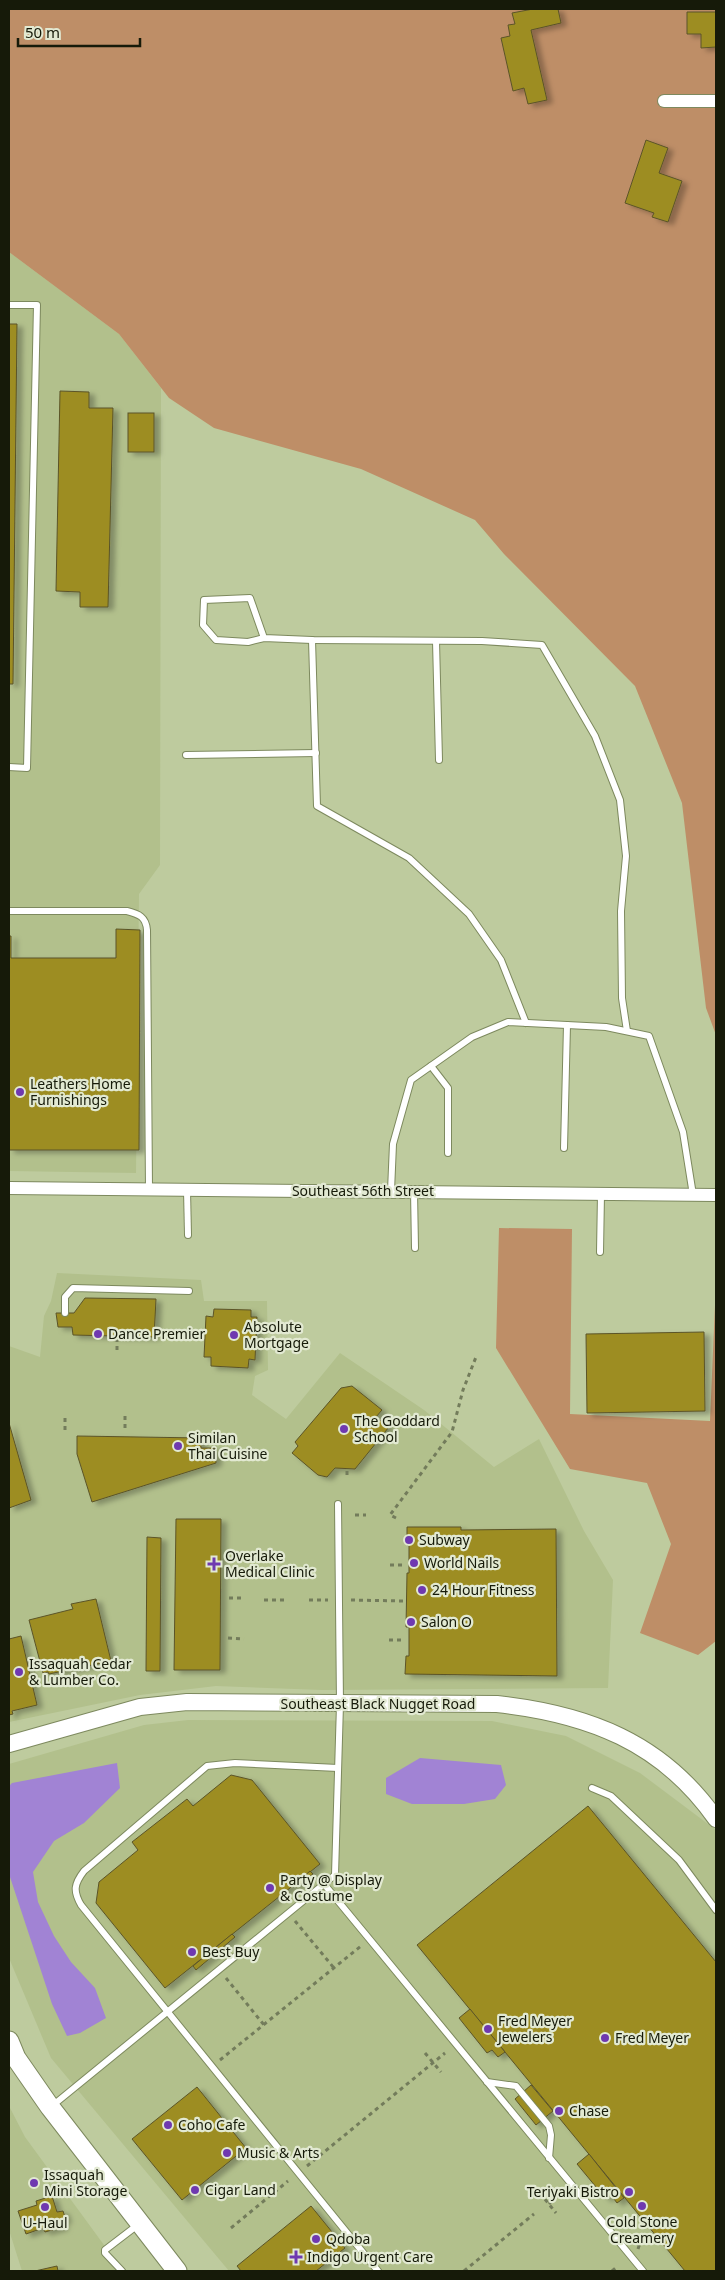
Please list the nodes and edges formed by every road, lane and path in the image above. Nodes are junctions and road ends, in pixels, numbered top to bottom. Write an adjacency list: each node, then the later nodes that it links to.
1 (664, 101): 2 (street)
2 (716, 101)
3 (9, 305): 10 (lane)
4 (264, 638): 4 (lane); 5 (lane)
5 (312, 640): 6 (lane); 7 (lane)
6 (436, 641): 9 (lane); 14 (lane)
7 (316, 753): 8 (lane); 12 (lane)
8 (186, 755)
9 (439, 760)
10 (9, 767)
11 (9, 911): 19 (lane)
12 (526, 1023): 13 (lane); 15 (lane)
13 (567, 1025): 14 (lane); 16 (lane)
14 (627, 1031): 24 (lane)
15 (431, 1066): 17 (lane); 21 (lane)
16 (564, 1148)
17 (448, 1153)
18 (9, 1188): 19 (street, Southeast 56th Street)
19 (149, 1190): 20 (street, Southeast 56th Street)
20 (188, 1190): 21 (street, Southeast 56th Street); 26 (lane)
21 (391, 1191): 22 (street, Southeast 56th Street)
22 (414, 1191): 23 (street, Southeast 56th Street); 27 (lane)
23 (601, 1194): 24 (street, Southeast 56th Street); 28 (lane)
24 (693, 1195): 25 (street, Southeast 56th Street)
25 (716, 1195)
26 (188, 1235)
27 (415, 1248)
28 (600, 1252)
29 (189, 1291): 30 (lane)
30 (65, 1314)
31 (117, 1338): 32 (path)
32 (117, 1353)
33 (476, 1357): 43 (path)
34 (65, 1416): 36 (path)
35 (125, 1416): 37 (path)
36 (65, 1430)
37 (125, 1431)
38 (347, 1468): 39 (path)
39 (347, 1475)
40 (338, 1504): 60 (lane)
41 (355, 1515): 42 (path)
42 (366, 1515)
43 (396, 1518)
44 (390, 1564): 45 (path)
45 (404, 1564)
46 (229, 1574): 47 (path)
47 (244, 1574)
48 (229, 1598): 49 (path)
49 (244, 1598)
50 (264, 1600): 51 (path)
51 (288, 1600)
52 (309, 1600): 53 (path)
53 (328, 1600)
54 (351, 1600): 55 (path)
55 (404, 1601)
56 (228, 1638): 57 (path)
57 (244, 1639)
58 (389, 1640): 59 (path)
59 (404, 1640)
60 (340, 1704): 61 (street, Southeast Black Nugget Road); 62 (lane); 64 (street, Southeast Black Nugget Road)
61 (9, 1744)
62 (338, 1768): 65 (lane); 71 (lane)
63 (592, 1788): 66 (lane)
64 (716, 1819)
65 (324, 1884): 67 (lane); 68 (lane)
66 (716, 1910)
67 (289, 1913): 69 (path); 70 (lane)
68 (369, 1939): 69 (path); 79 (lane)
69 (334, 1968): 72 (path)
70 (220, 1970): 71 (lane); 72 (path)
71 (166, 2012): 77 (lane); 80 (lane)
72 (264, 2025): 77 (path)
73 (9, 2041): 80 (main road)
74 (425, 2053): 76 (path)
75 (445, 2053): 76 (path)
76 (433, 2063): 78 (path); 82 (path)
77 (212, 2067): 96 (lane)
78 (441, 2072)
79 (487, 2082): 81 (lane); 81 (lane)
80 (50, 2107): 89 (main road)
81 (549, 2158): 99 (lane)
82 (307, 2166)
83 (288, 2181): 90 (path)
84 (540, 2193): 86 (path)
85 (557, 2196): 86 (path)
86 (549, 2204): 87 (path)
87 (556, 2213)
88 (534, 2214): 97 (path)
89 (140, 2223): 94 (lane); 95 (main road)
90 (231, 2228)
91 (643, 2234): 92 (path)
92 (637, 2252)
93 (618, 2266): 98 (path)
94 (122, 2271)
95 (177, 2271)
96 (378, 2271)
97 (464, 2271)
98 (612, 2271)
99 (643, 2271)

